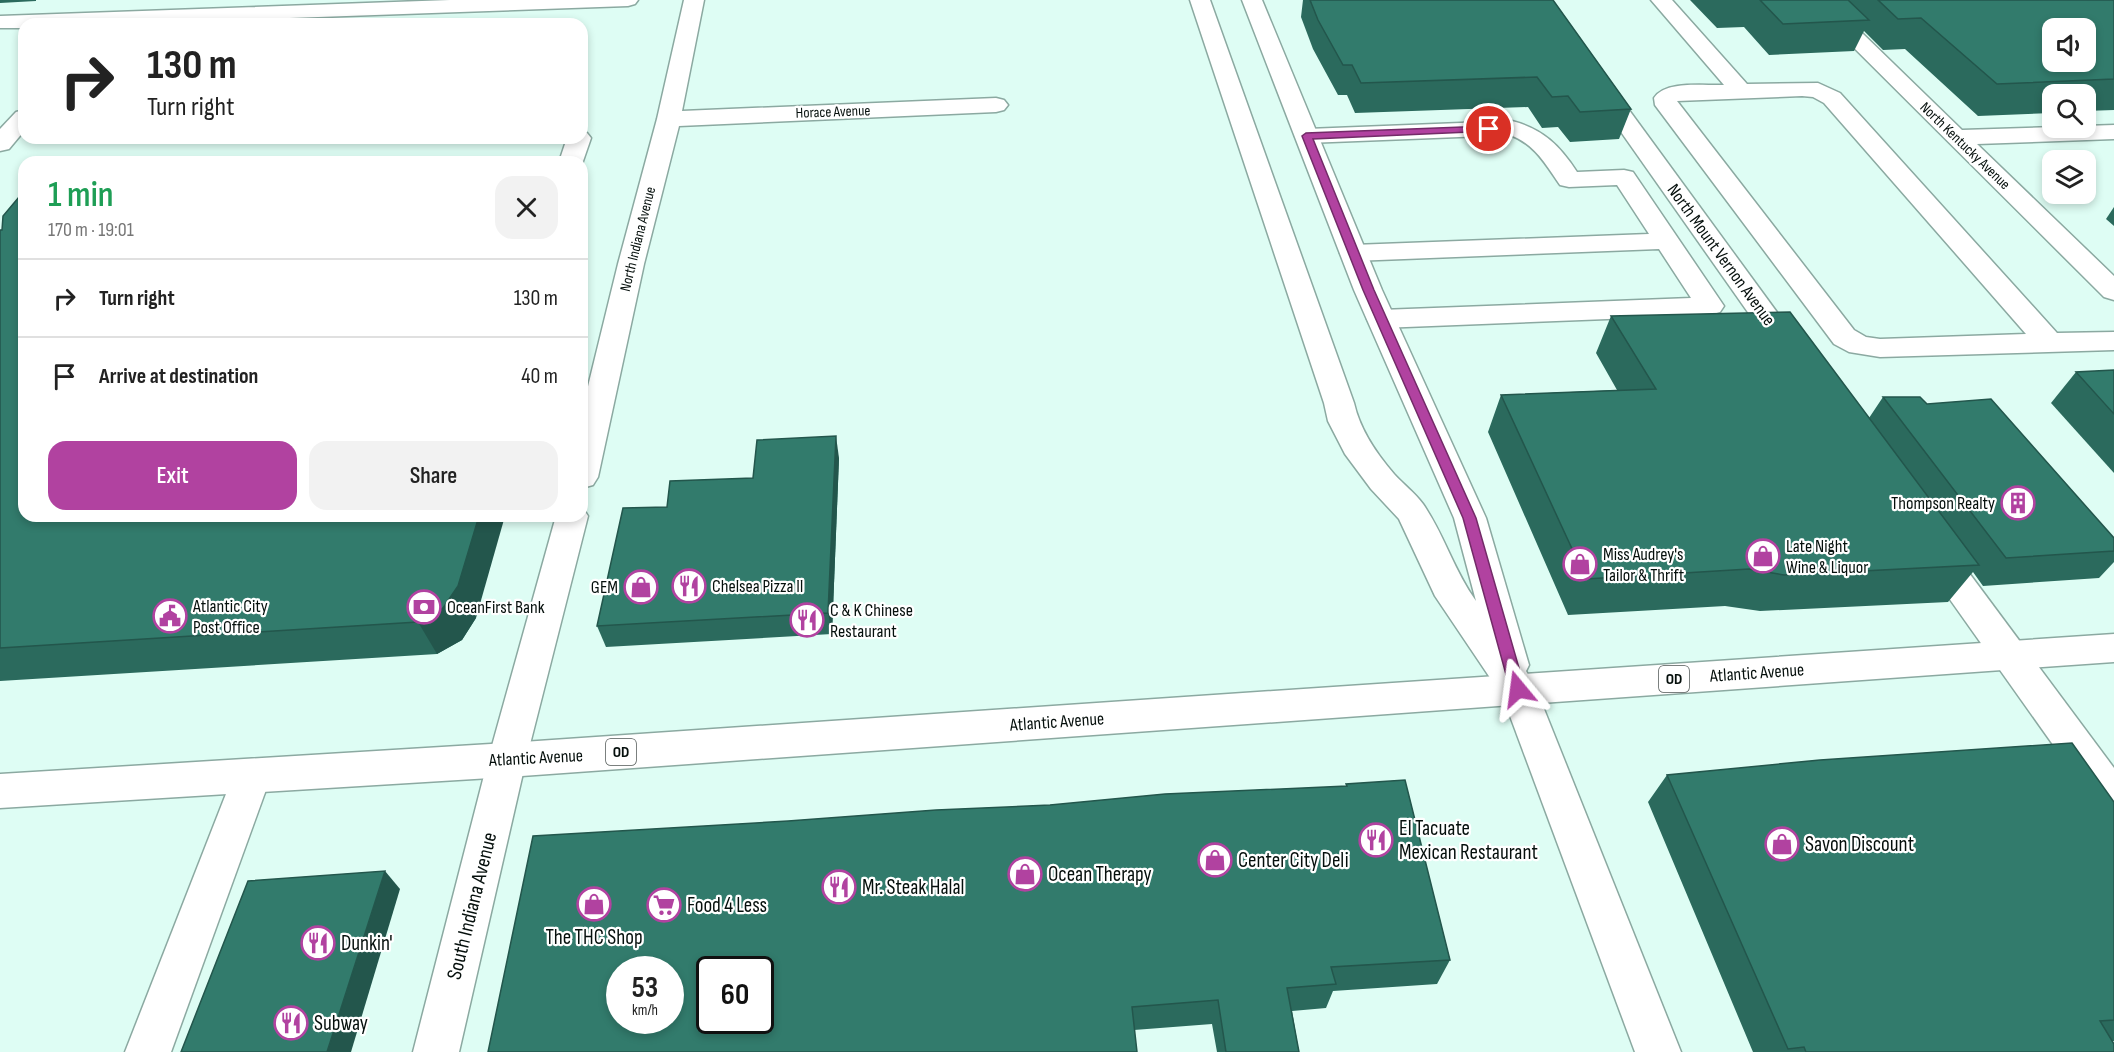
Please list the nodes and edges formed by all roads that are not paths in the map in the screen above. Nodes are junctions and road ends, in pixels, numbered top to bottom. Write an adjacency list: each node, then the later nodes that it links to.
1 (133, 0): 10 (main road)
2 (628, 0): 8 (main road)
3 (694, 0): 18 (main road, North Indiana Avenue)
4 (1200, 0): 36 (main road)
5 (1252, 0): 21 (main road)
6 (1661, 0): 16 (main road)
7 (1816, 0): 22 (main road, North Kentucky Avenue)
8 (536, 3): 9 (main road); 12 (main road)
9 (411, 16): 11 (main road)
10 (111, 18)
11 (289, 18)
12 (531, 18)
13 (0, 22): 14 (main road)
14 (18, 22)
15 (1587, 68): 30 (main road, North Mount Vernon Avenue)
16 (1741, 91): 29 (main road); 29 (main road)
17 (996, 105): 18 (main road, Horace Avenue)
18 (669, 119): 31 (main road, North Indiana Avenue)
19 (18, 124): 23 (main road)
20 (2114, 132): 22 (main road)
21 (1306, 136): 24 (main road); 25 (main road)
22 (1956, 137): 26 (main road, North Kentucky Avenue)
23 (0, 144)
24 (1667, 241): 25 (main road); 27 (main road)
25 (1353, 253): 27 (main road)
26 (2114, 291)
27 (1381, 319): 36 (main road)
28 (2114, 341): 29 (main road)
29 (2049, 342)
30 (1802, 367)
31 (588, 451)
32 (570, 522): 37 (main road)
33 (1919, 531): 35 (main road)
34 (2114, 648): 35 (main road, Atlantic Avenue / OD)
35 (2009, 657): 36 (main road, Atlantic Avenue / OD); 40 (main road)
36 (1518, 689): 37 (main road, Atlantic Avenue / OD); 43 (main road)
37 (507, 760): 38 (main road, Atlantic Avenue / OD); 42 (main road, South Indiana Avenue)
38 (252, 776): 39 (main road, Atlantic Avenue / OD); 41 (main road)
39 (0, 791)
40 (2114, 800)
41 (148, 1052)
42 (436, 1052)
43 (1658, 1052)

